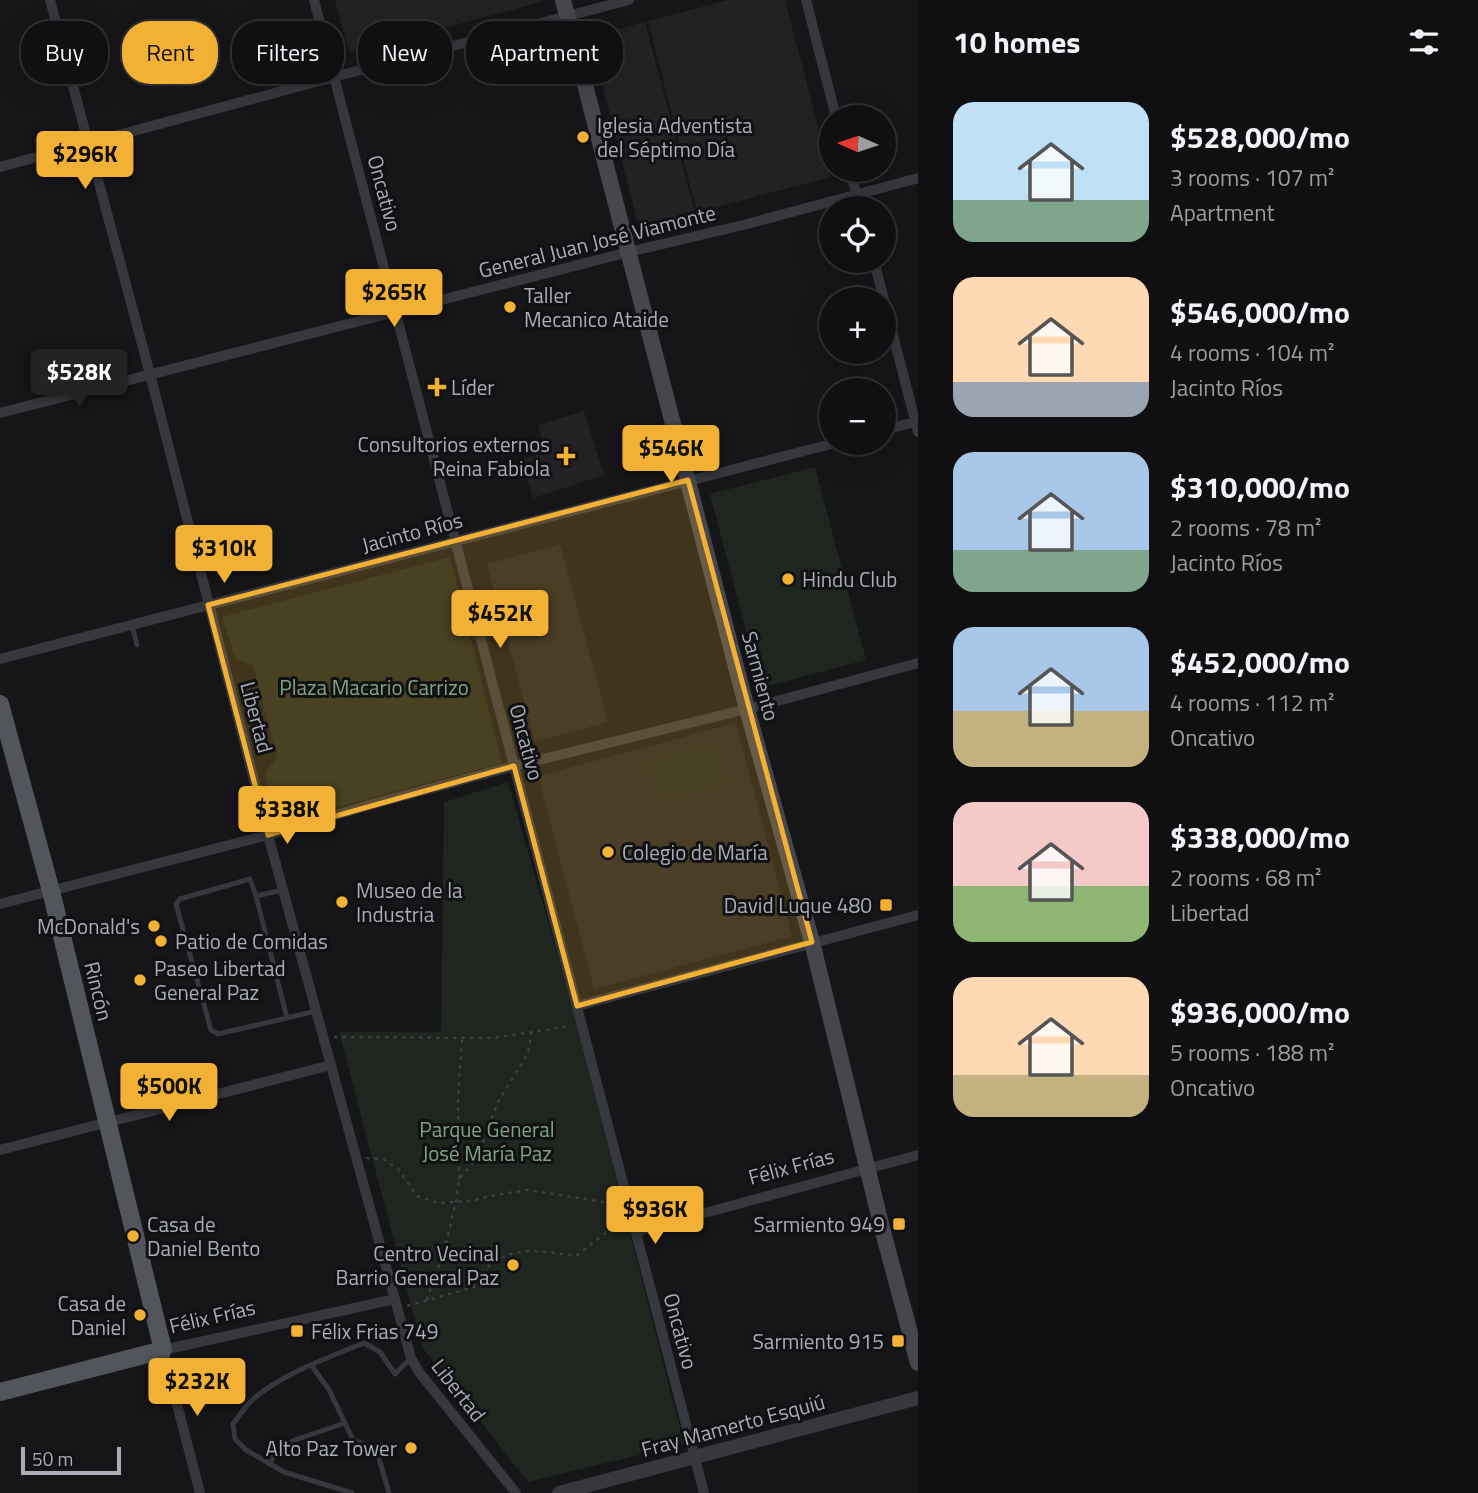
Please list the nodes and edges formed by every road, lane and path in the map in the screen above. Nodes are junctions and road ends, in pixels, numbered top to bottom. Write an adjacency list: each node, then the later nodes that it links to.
1 (50, 0): 12 (street, Libertad)
2 (314, 0): 7 (street, Oncativo)
3 (563, 0): 6 (main road, Sarmiento)
4 (629, 0): 6 (street)
5 (806, 0): 11 (street)
6 (567, 16): 8 (street); 17 (main road, Sarmiento)
7 (319, 21)
8 (344, 74)
9 (308, 84): 12 (street)
10 (336, 84): 19 (street, Oncativo)
11 (833, 105)
12 (89, 143): 13 (street); 20 (street, Libertad)
13 (0, 167)
14 (918, 178): 16 (street, General Juan José Viamonte)
15 (853, 182): 16 (street)
16 (856, 194): 17 (street, General Juan José Viamonte)
17 (629, 252): 19 (street, General Juan José Viamonte); 25 (main road, Sarmiento)
18 (877, 273): 22 (street)
19 (396, 312): 20 (street, General Juan José Viamonte); 26 (street, Oncativo)
20 (150, 374): 21 (street, General Juan José Viamonte); 27 (street, Libertad)
21 (0, 413)
22 (917, 425): 23 (street)
23 (896, 428)
24 (819, 447): 25 (street, Jacinto Ríos)
25 (688, 481): 26 (street, Jacinto Ríos); 33 (main road, Sarmiento)
26 (455, 541): 27 (street, Jacinto Ríos); 34 (street, Oncativo)
27 (208, 605): 28 (street, Jacinto Ríos); 35 (street, Libertad)
28 (132, 625): 29 (lane); 30 (street, Jacinto Ríos)
29 (137, 645)
30 (0, 659)
31 (918, 663): 33 (street)
32 (0, 704): 36 (main road, Rincón)
33 (747, 709): 34 (street); 41 (main road, Sarmiento)
34 (514, 766): 35 (street); 42 (street, Oncativo)
35 (268, 835): 36 (street); 37 (street, Libertad)
36 (51, 891): 39 (street); 50 (main road, Rincón)
37 (283, 891): 38 (lane); 43 (street, Libertad)
38 (256, 896): 44 (lane); 44 (lane)
39 (0, 904)
40 (918, 915): 41 (street)
41 (812, 943): 42 (street); 54 (main road, Sarmiento)
42 (577, 1006): 45 (street, Oncativo)
43 (316, 1010): 44 (lane); 47 (street, Libertad)
44 (287, 1018)
45 (582, 1025): 46 (path); 56 (street, Oncativo)
46 (532, 1032): 48 (path); 55 (path)
47 (323, 1037): 48 (path); 49 (street, Libertad)
48 (462, 1038): 55 (path)
49 (331, 1065): 50 (street); 53 (street, Libertad)
50 (108, 1122): 51 (street); 62 (main road, Rincón)
51 (0, 1150)
52 (918, 1155): 54 (street, Félix Frías)
53 (356, 1157): 57 (path); 61 (street, Libertad)
54 (867, 1168): 59 (street, Félix Frías); 64 (main road, Sarmiento)
55 (459, 1179): 57 (path)
56 (626, 1199): 57 (path); 58 (street, Oncativo)
57 (456, 1201): 60 (path)
58 (630, 1214): 59 (street, Oncativo); 60 (path)
59 (635, 1232): 69 (street, Oncativo)
60 (427, 1300): 61 (path)
61 (396, 1303): 62 (street, Félix Frías); 63 (street, Libertad)
62 (163, 1350): 66 (main road, Félix Frías); 71 (street, Rincón)
63 (411, 1358): 65 (lane); 74 (street, Libertad)
64 (918, 1363)
65 (312, 1366): 68 (lane); 70 (lane)
66 (0, 1392)
67 (918, 1398): 69 (street, Fray Mamerto Esquiú)
68 (345, 1423): 70 (lane); 73 (lane)
69 (695, 1457): 75 (street, Fray Mamerto Esquiú); 76 (street, Oncativo)
70 (269, 1464): 72 (lane)
71 (201, 1493)
72 (352, 1493)
73 (389, 1493)
74 (516, 1493)
75 (559, 1493)
76 (704, 1493)

